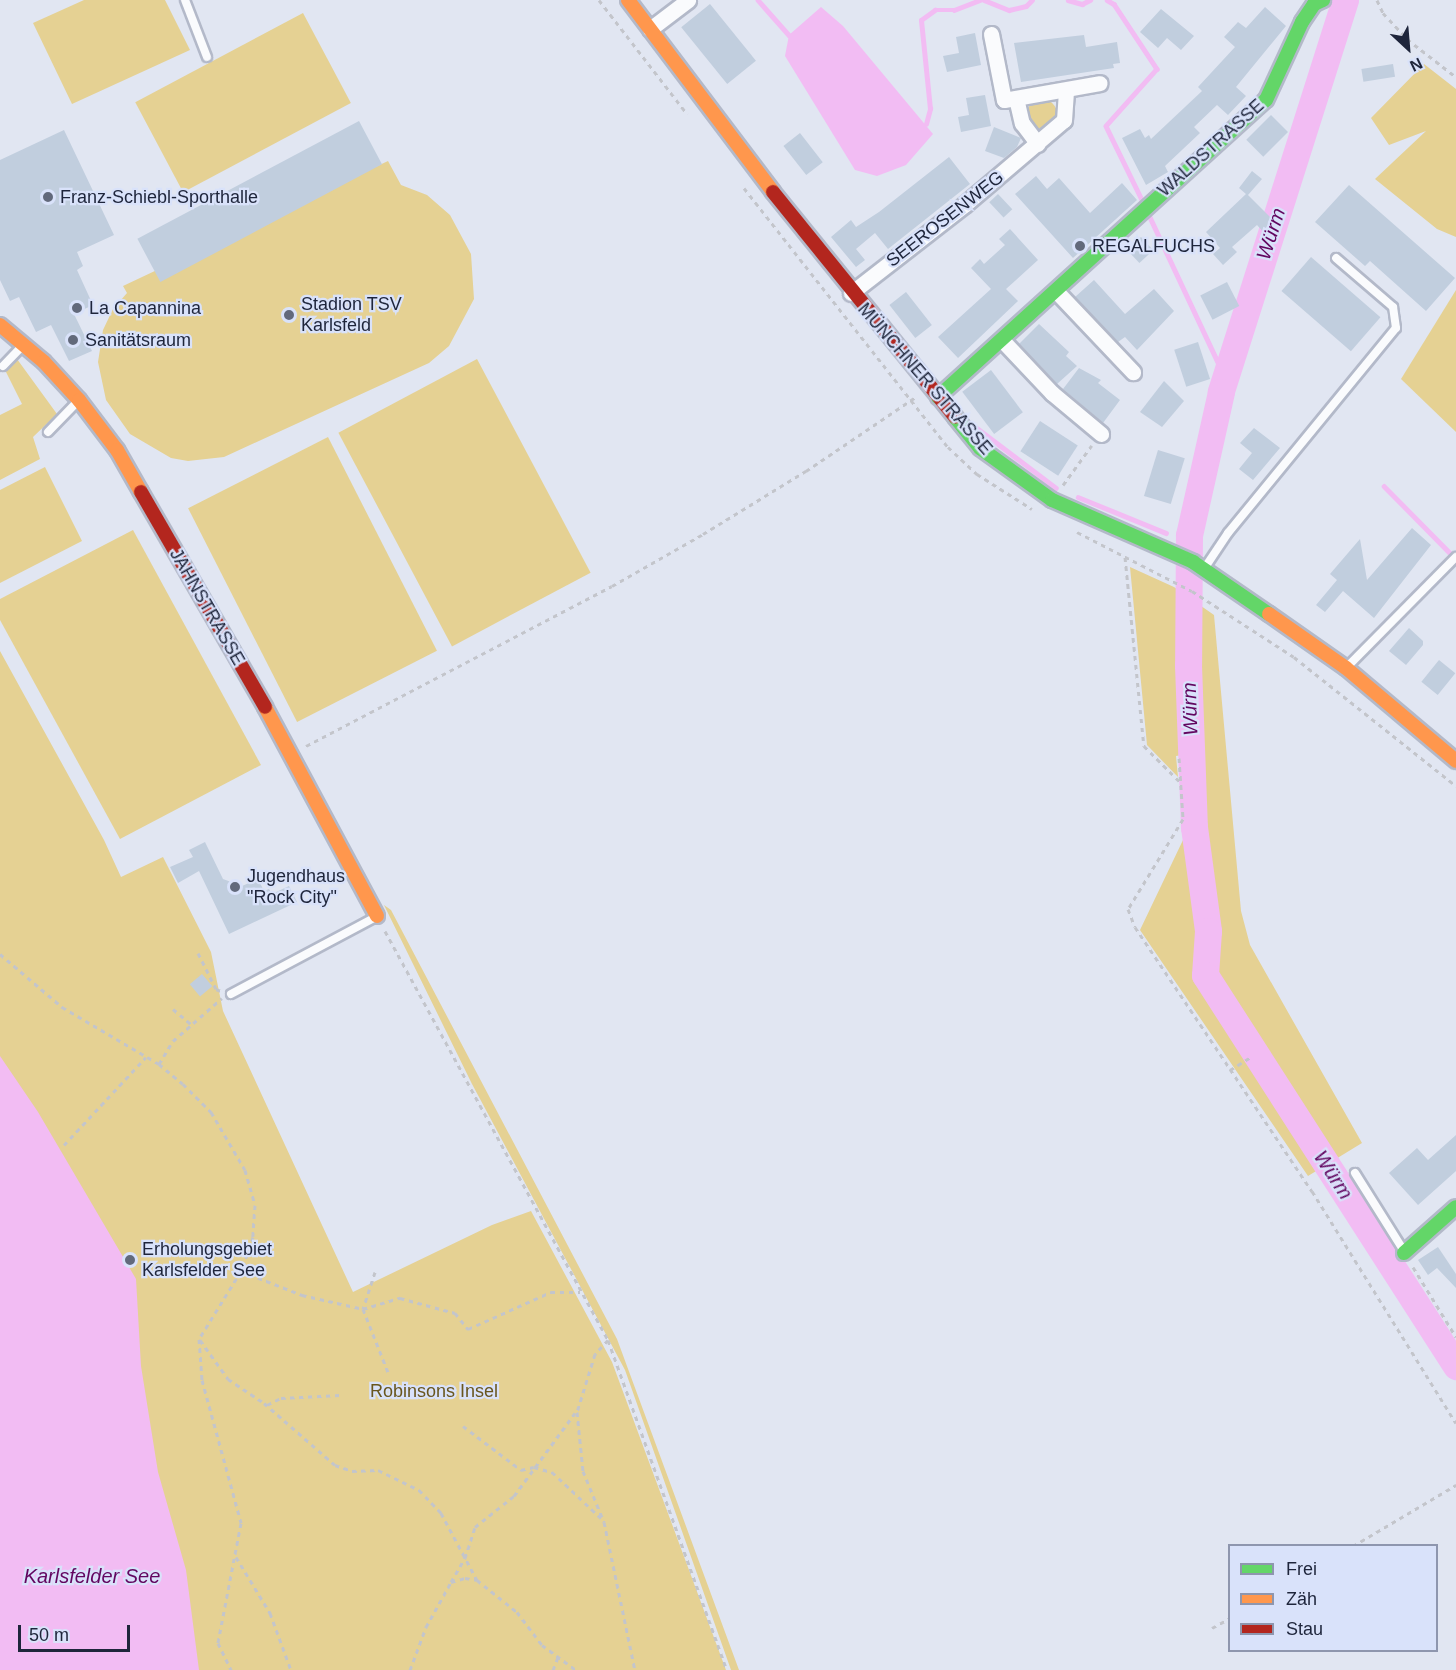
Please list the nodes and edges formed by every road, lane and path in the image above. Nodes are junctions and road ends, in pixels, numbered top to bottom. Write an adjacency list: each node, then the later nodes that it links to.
1 (185, 0): 9 (lane)
2 (599, 0): 14 (path)
3 (628, 0): 7 (street, MÜNCHNER STRASSE)
4 (688, 0): 7 (street)
5 (1323, 0): 18 (street, WALDSTRASSE)
6 (1377, 0): 10 (path)
7 (650, 29): 19 (street, MÜNCHNER STRASSE)
8 (991, 34): 13 (street)
9 (207, 57)
10 (1456, 77)
11 (1100, 83): 12 (street)
12 (1066, 90): 13 (street); 15 (street, SEEROSENWEG)
13 (1016, 98): 15 (street)
14 (694, 123)
15 (1038, 144): 19 (street, SEEROSENWEG)
16 (738, 180): 35 (path)
17 (1336, 258): 32 (lane)
18 (1056, 291): 21 (street, WALDSTRASSE); 24 (street)
19 (851, 292): 25 (street, MÜNCHNER STRASSE)
20 (0, 325): 22 (street, JAHNSTRASSE)
21 (1002, 340): 25 (street, WALDSTRASSE); 28 (street)
22 (23, 345): 23 (lane); 26 (street, JAHNSTRASSE)
23 (3, 366)
24 (1133, 372)
25 (938, 397): 29 (street, MÜNCHNER STRASSE)
26 (79, 400): 27 (lane); 35 (street, JAHNSTRASSE)
27 (48, 432)
28 (1101, 434): 29 (path)
29 (1052, 500): 32 (street, MÜNCHNER STRASSE)
30 (1125, 556): 38 (path)
31 (1456, 557): 34 (lane)
32 (1198, 566): 34 (street, MÜNCHNER STRASSE)
33 (1169, 579): 39 (path)
34 (1346, 668): 37 (street, MÜNCHNER STRASSE)
35 (292, 754): 40 (street, JAHNSTRASSE)
36 (1179, 758): 38 (path)
37 (1456, 761)
38 (1181, 783): 49 (path)
39 (1456, 786)
40 (377, 916): 43 (lane); 56 (path)
41 (198, 953): 45 (path)
42 (0, 954): 46 (path)
43 (231, 994)
44 (173, 1008): 45 (path)
45 (191, 1024): 48 (path)
46 (146, 1057): 48 (path); 50 (path)
47 (1251, 1057): 49 (path)
48 (159, 1064): 54 (path)
49 (1230, 1070): 65 (path)
50 (64, 1145)
51 (1355, 1173): 53 (lane)
52 (1456, 1207): 53 (street)
53 (1404, 1253): 58 (path)
54 (241, 1271): 57 (path); 59 (path)
55 (375, 1272): 57 (path)
56 (580, 1292): 57 (path); 60 (path)
57 (363, 1309): 61 (path)
58 (1456, 1337)
59 (199, 1339): 63 (path); 71 (path)
60 (608, 1340): 64 (path); 84 (path)
61 (388, 1372)
62 (340, 1395): 63 (path)
63 (267, 1405): 72 (path)
64 (577, 1412): 67 (path); 69 (path)
65 (1456, 1423)
66 (463, 1426): 67 (path)
67 (534, 1467): 69 (path); 72 (path)
68 (1456, 1485): 70 (path)
69 (604, 1522): 83 (path)
70 (1355, 1544)
71 (236, 1557): 78 (path); 79 (path)
72 (465, 1558): 73 (path); 74 (path)
73 (477, 1580): 74 (path); 77 (path)
74 (451, 1582): 80 (path)
75 (1228, 1619): 76 (path)
76 (1212, 1628)
77 (558, 1658): 81 (path); 82 (path)
78 (231, 1670)
79 (291, 1670)
80 (410, 1670)
81 (553, 1670)
82 (576, 1670)
83 (635, 1670)
84 (728, 1670)

